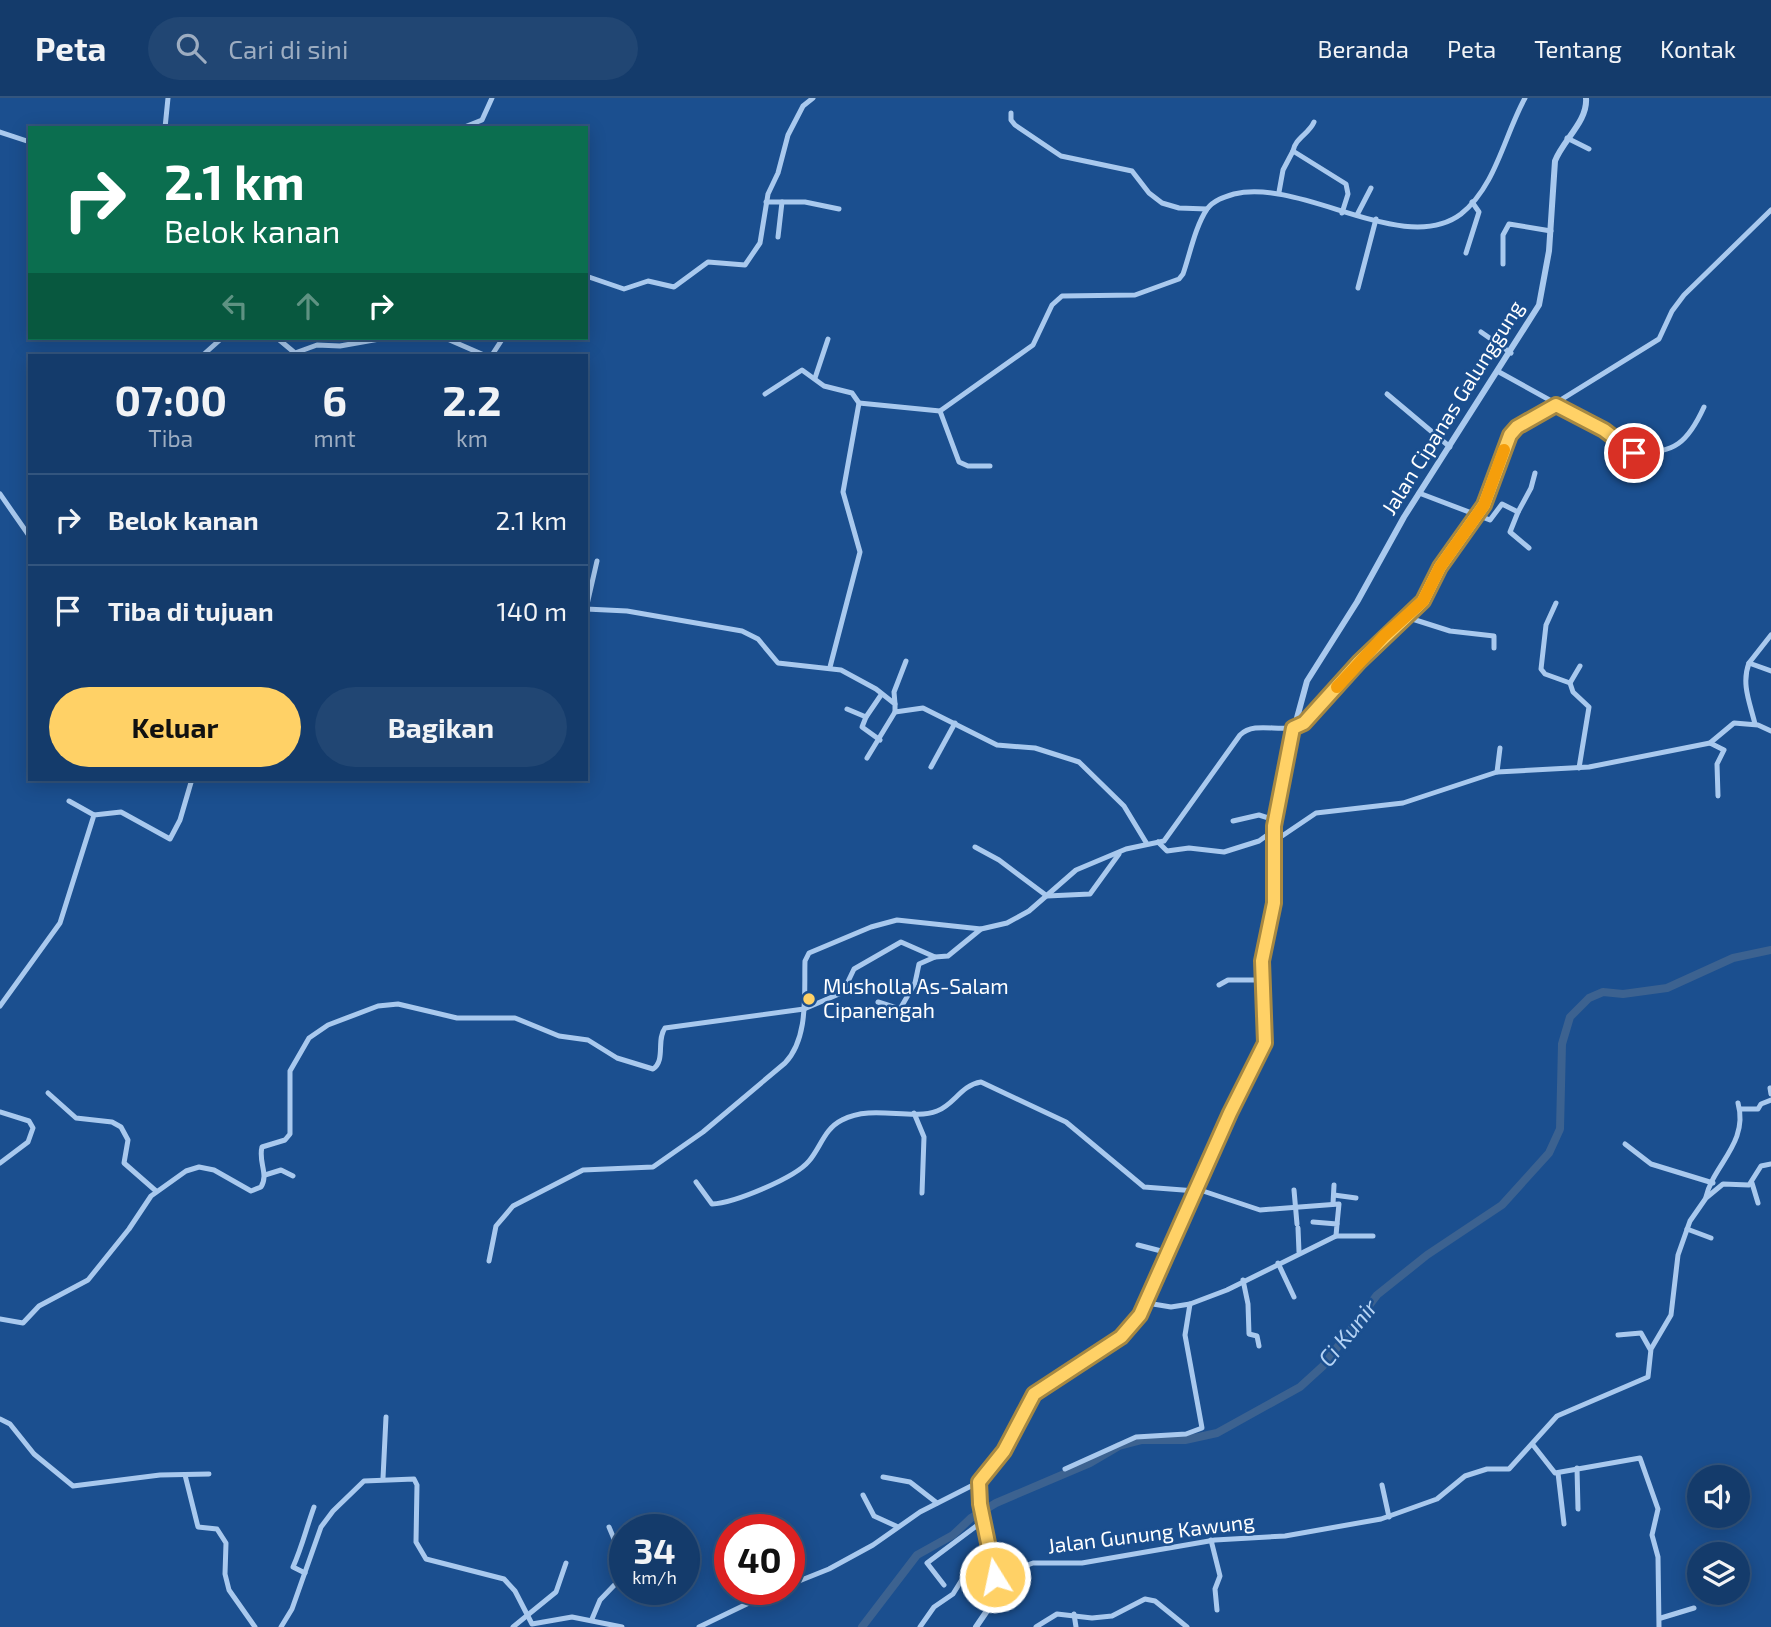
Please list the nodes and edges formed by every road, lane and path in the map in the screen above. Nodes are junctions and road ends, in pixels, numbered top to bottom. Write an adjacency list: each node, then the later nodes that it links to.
1 (168, 98): 8 (street)
2 (492, 98): 9 (street)
3 (813, 98): 17 (street)
4 (1525, 98): 19 (street)
5 (1587, 98): 11 (street, Jalan Cipanas Galunggung)
6 (1011, 113): 21 (street)
7 (1314, 122): 14 (street)
8 (165, 126)
9 (467, 126)
10 (0, 132): 12 (street)
11 (1567, 138): 13 (street); 26 (street, Jalan Cipanas Galunggung)
12 (28, 141)
13 (1589, 149)
14 (1293, 151): 16 (street); 23 (street)
15 (1371, 188): 24 (street)
16 (1279, 192): 21 (street); 23 (street)
17 (766, 202): 18 (street); 30 (street)
18 (782, 202): 20 (street); 27 (street)
19 (1472, 202): 25 (street); 28 (street)
20 (839, 209)
21 (1207, 209): 48 (street)
22 (1771, 210): 46 (street)
23 (1342, 213): 24 (street)
24 (1357, 215): 25 (street)
25 (1376, 219): 31 (street)
26 (1549, 230): 29 (street); 38 (street, Jalan Cipanas Galunggung)
27 (778, 237)
28 (1466, 253)
29 (1503, 264)
30 (588, 277)
31 (1358, 288)
32 (1481, 332): 38 (street)
33 (828, 339): 42 (street)
34 (220, 340): 39 (street)
35 (279, 340): 36 (street)
36 (374, 340)
37 (450, 340): 40 (street)
38 (1511, 353): 41 (street, Jalan Cipanas Galunggung)
39 (204, 354)
40 (482, 354)
41 (1499, 372): 46 (street); 49 (street, Jalan Cipanas Galunggung)
42 (815, 378): 43 (street); 45 (street)
43 (765, 394)
44 (1387, 394): 49 (street)
45 (859, 403): 48 (street); 68 (street)
46 (1556, 405): 47 (street); 55 (street)
47 (1704, 407)
48 (940, 411): 50 (street)
49 (1450, 447): 52 (street, Jalan Cipanas Galunggung)
50 (990, 466)
51 (1535, 473): 54 (street)
52 (1419, 493): 55 (street); 78 (street, Jalan Cipanas Galunggung)
53 (0, 494): 56 (street)
54 (1518, 512): 55 (street); 57 (street)
55 (1476, 516): 62 (street)
56 (28, 534)
57 (1529, 548)
58 (597, 561): 59 (street)
59 (588, 600)
60 (1556, 603): 70 (street)
61 (588, 609): 68 (street)
62 (1406, 617): 64 (street); 78 (street)
63 (1771, 635): 66 (street)
64 (1494, 648)
65 (906, 661): 72 (street)
66 (1749, 663): 69 (street); 77 (street)
67 (1580, 666): 70 (street)
68 (830, 667): 71 (street)
69 (1771, 671)
70 (1570, 683): 85 (street)
71 (881, 695): 72 (street); 75 (street)
72 (895, 704): 74 (street)
73 (847, 709): 75 (street)
74 (894, 712): 76 (street); 80 (street)
75 (866, 718): 80 (street)
76 (955, 723): 84 (street); 95 (street)
77 (1755, 724): 79 (street); 81 (street)
78 (1294, 725): 91 (street, Jalan Cipanas Galunggung); 94 (street)
79 (1771, 731)
80 (880, 740): 83 (street)
81 (1710, 743): 85 (street); 88 (street)
82 (1500, 748): 86 (street)
83 (867, 758)
84 (931, 768)
85 (1578, 768): 86 (street)
86 (1497, 772): 93 (street)
87 (191, 781): 90 (street)
88 (1718, 796)
89 (69, 801): 90 (street)
90 (94, 815): 104 (street)
91 (1275, 820): 92 (street); 93 (street, Jalan Cipanas Galunggung)
92 (1233, 821)
93 (1273, 834): 94 (street); 101 (street, Jalan Cipanas Galunggung)
94 (1158, 842): 95 (street)
95 (1147, 844): 97 (street)
96 (975, 847): 98 (street)
97 (1121, 851): 98 (street); 98 (street)
98 (1047, 896): 99 (street)
99 (981, 929): 100 (street); 105 (street)
100 (934, 957): 103 (street); 105 (street)
101 (1262, 980): 102 (street); 119 (street, Jalan Cipanas Galunggung)
102 (1219, 985)
103 (878, 1002)
104 (0, 1006)
105 (800, 1010): 113 (street); 138 (street)
106 (48, 1093): 121 (street)
107 (1771, 1100): 116 (street)
108 (0, 1112): 111 (street)
109 (914, 1113): 115 (street); 119 (street); 122 (street)
110 (1625, 1144): 116 (street)
111 (0, 1163)
112 (1771, 1164): 117 (street)
113 (265, 1175): 114 (street); 121 (street)
114 (293, 1176)
115 (696, 1182)
116 (1713, 1182): 125 (street)
117 (1752, 1183): 125 (street); 126 (street)
118 (1334, 1185): 123 (street)
119 (1196, 1190): 128 (street); 137 (street, Jalan Cipanas Galunggung)
120 (1294, 1190): 128 (street)
121 (156, 1191): 144 (street)
122 (922, 1193)
123 (1334, 1195): 124 (street); 127 (street)
124 (1356, 1198)
125 (1706, 1198): 131 (street)
126 (1758, 1203)
127 (1333, 1204): 128 (street); 130 (street)
128 (1296, 1208): 136 (street)
129 (1312, 1222): 130 (street)
130 (1336, 1224): 132 (street)
131 (1687, 1229): 134 (street); 147 (street)
132 (1336, 1236): 133 (street); 136 (street)
133 (1373, 1236)
134 (1711, 1238)
135 (1138, 1245): 137 (street)
136 (1299, 1252): 139 (street)
137 (1169, 1253): 142 (street, Jalan Cipanas Galunggung)
138 (489, 1261)
139 (1278, 1263): 140 (street); 141 (street)
140 (1243, 1280): 143 (street); 146 (street)
141 (1294, 1297)
142 (1147, 1303): 143 (street); 158 (street, Jalan Cipanas Galunggung)
143 (1190, 1304): 152 (street)
144 (0, 1318)
145 (1618, 1335): 147 (street)
146 (1259, 1346)
147 (1651, 1349): 150 (street, Jalan Gunung Kawung)
148 (386, 1417): 157 (street)
149 (0, 1419): 155 (street)
150 (1533, 1445): 153 (street); 164 (street, Jalan Gunung Kawung)
151 (1577, 1468): 153 (street); 163 (street); 181 (street)
152 (1065, 1469)
153 (1558, 1473): 166 (street)
154 (209, 1474): 155 (street)
155 (185, 1475): 184 (street)
156 (883, 1477): 161 (street)
157 (383, 1478): 171 (street); 180 (street)
158 (979, 1482): 161 (street); 165 (street)
159 (1382, 1485): 164 (street)
160 (863, 1495): 167 (street)
161 (937, 1503): 167 (street)
162 (314, 1507): 171 (street)
163 (1578, 1509)
164 (1389, 1517): 168 (street, Jalan Gunung Kawung)
165 (982, 1519): 169 (street); 174 (street)
166 (1564, 1524)
167 (897, 1526): 173 (street)
168 (1211, 1540): 172 (street, Jalan Gunung Kawung); 178 (street)
169 (990, 1549): 172 (street); 189 (street)
170 (566, 1563): 180 (street)
171 (305, 1573): 185 (street)
172 (995, 1577): 183 (street)
173 (805, 1579)
174 (944, 1585)
175 (609, 1591): 182 (street)
176 (745, 1605): 188 (street)
177 (1694, 1608): 181 (street)
178 (1217, 1610)
179 (1074, 1614): 191 (street); 192 (street); 193 (street)
180 (527, 1617): 182 (street); 186 (street)
181 (1661, 1618): 194 (street)
182 (592, 1619): 187 (street)
183 (978, 1625): 190 (street)
184 (255, 1627)
185 (281, 1627)
186 (513, 1627)
187 (622, 1627)
188 (699, 1627)
189 (919, 1627)
190 (987, 1627)
191 (1036, 1627)
192 (1076, 1627)
193 (1186, 1627)
194 (1659, 1627)

